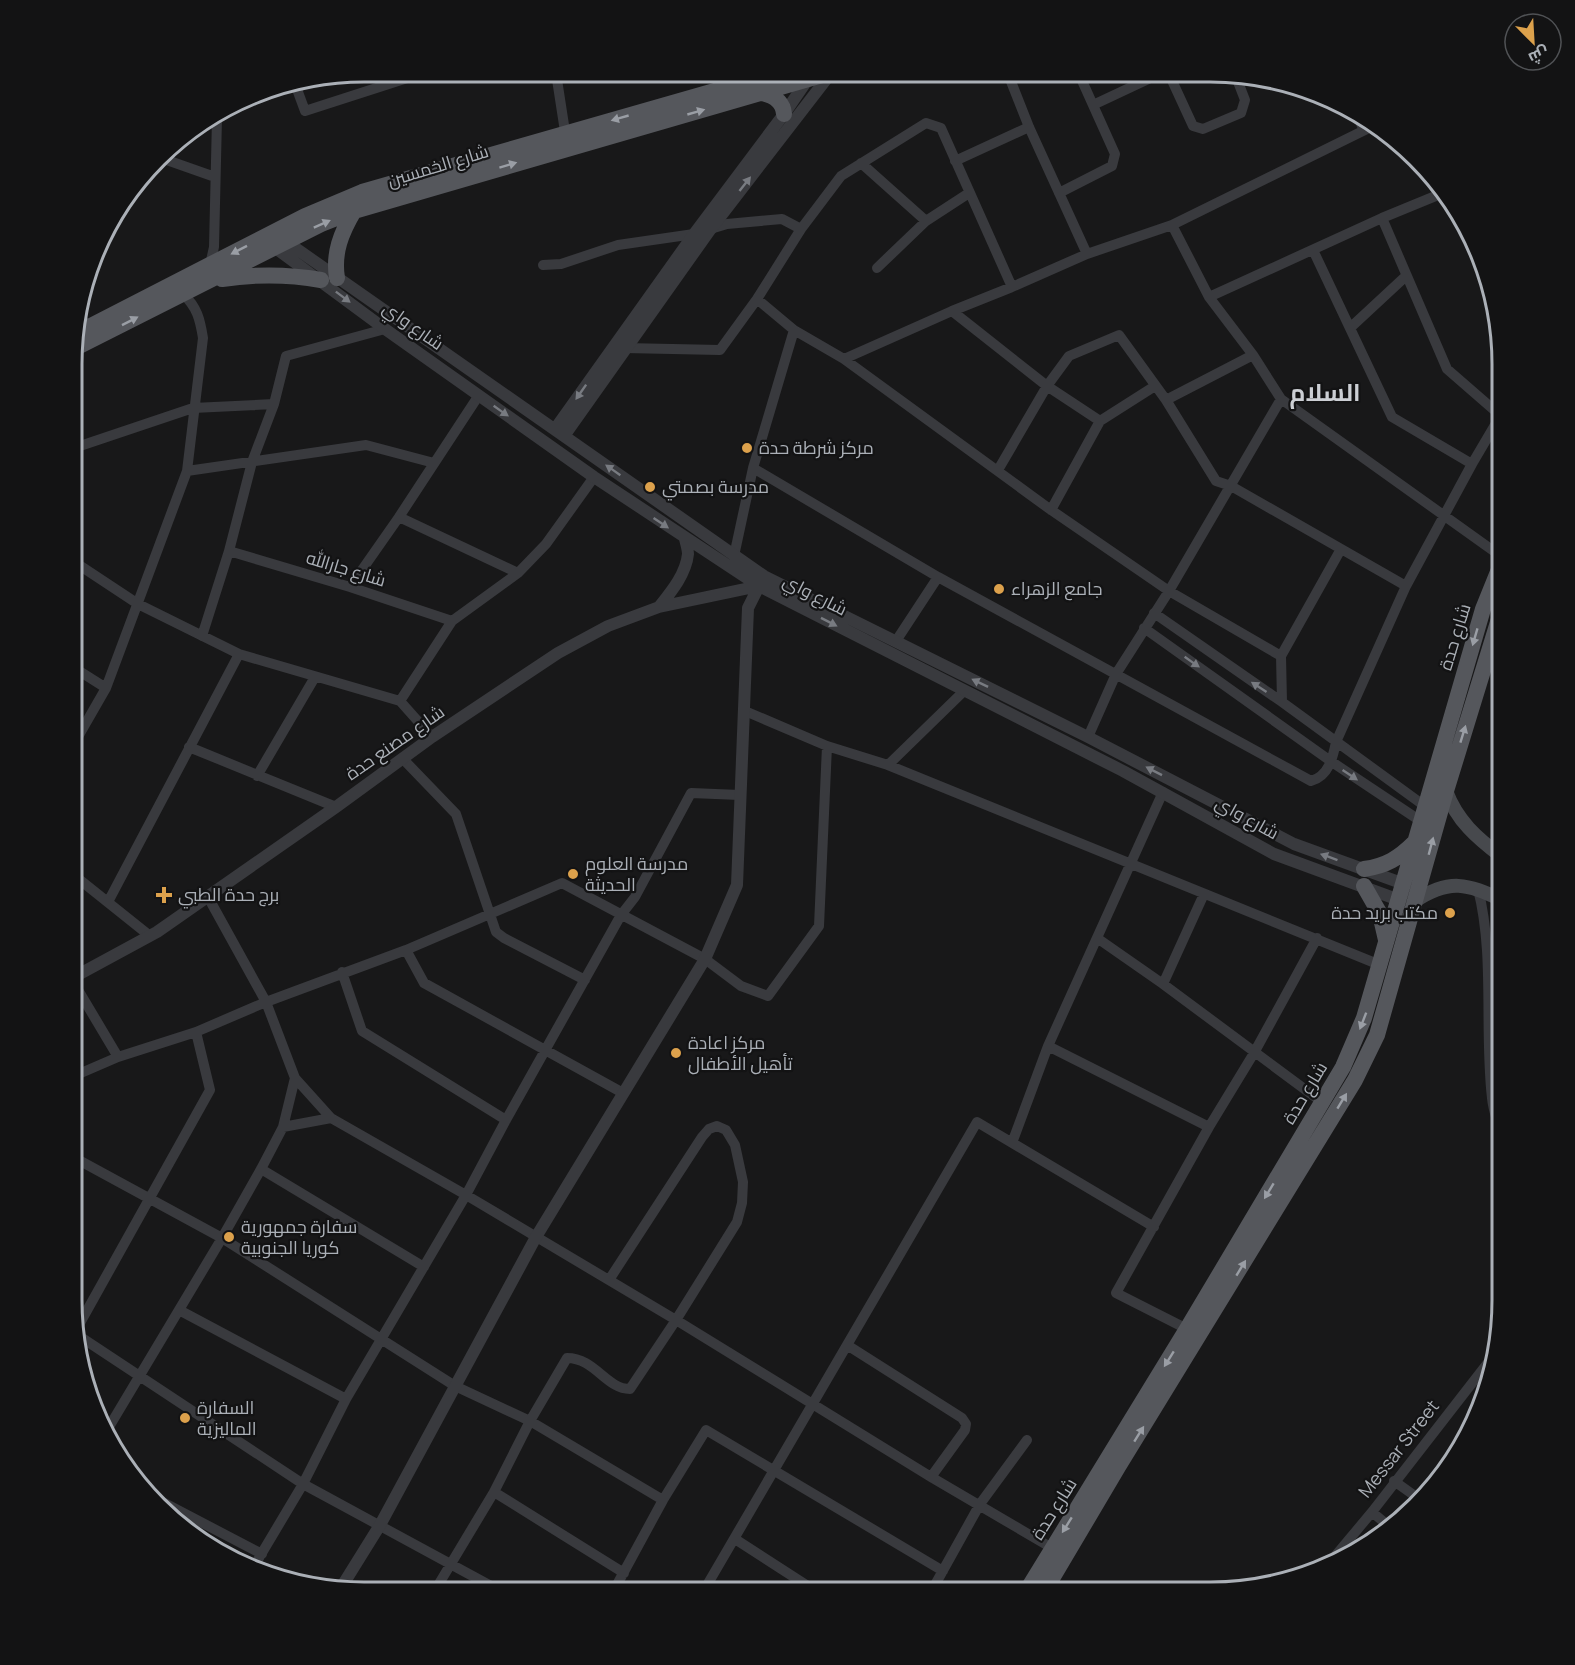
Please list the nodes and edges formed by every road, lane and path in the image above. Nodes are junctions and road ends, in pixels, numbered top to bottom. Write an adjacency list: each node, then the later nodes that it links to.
1 (395, 82): 12 (street)
2 (557, 82): 19 (street)
3 (749, 82): 19 (main road, شارع الخمسين, one-way to 19)
4 (793, 82): 13 (main road, شارع الخمسين)
5 (806, 82): 15 (street)
6 (823, 82): 32 (street, one-way to 6)
7 (1014, 82): 17 (street)
8 (1083, 82): 14 (street)
9 (1143, 82): 14 (street)
10 (1173, 82): 11 (street)
11 (1239, 84)
12 (298, 91)
13 (762, 93): 15 (main road); 19 (main road, شارع الخمسين, one-way to 13)
14 (1093, 105): 25 (street)
15 (784, 114): 33 (street)
16 (217, 124): 23 (street)
17 (1029, 127): 21 (street); 25 (street)
18 (1366, 129): 30 (street)
19 (567, 140): 27 (main road, شارع الخمسين, one-way to 19); 34 (main road, شارع الخمسين)
20 (169, 161): 23 (street)
21 (955, 161): 22 (street); 24 (street)
22 (861, 163): 29 (street); 31 (street)
23 (215, 177): 39 (street)
24 (969, 193): 29 (street); 42 (street)
25 (1059, 193): 36 (street)
26 (1436, 196): 28 (street)
27 (354, 211): 34 (main road, شارع الخمسين, one-way to 27); 41 (main road)
28 (1382, 218): 35 (street); 40 (street)
29 (926, 221): 38 (street)
30 (1172, 225): 36 (street); 44 (street)
31 (801, 229): 32 (street); 45 (street)
32 (710, 230): 33 (street); 52 (street)
33 (694, 234): 37 (street); 67 (street, one-way to 67)
34 (274, 240): 39 (main road, شارع الخمسين); 41 (street, شارع واي)
35 (1313, 250): 44 (street); 48 (street)
36 (1087, 254): 42 (street)
37 (543, 265)
38 (876, 268)
39 (208, 273): 41 (main road); 43 (main road, شارع الخمسين); 47 (main road, شارع الخمسين)
40 (1406, 276): 48 (street); 63 (street)
41 (329, 279): 49 (street, شارع واي, one-way to 49); 53 (street, شارع واي)
42 (1012, 287): 46 (street)
43 (183, 294): 51 (main road, شارع الخمسين, one-way to 43); 64 (street)
44 (1209, 297): 54 (street)
45 (757, 299): 50 (street); 52 (street)
46 (952, 311): 55 (street); 57 (street)
47 (86, 323)
48 (1350, 328): 71 (street)
49 (385, 329): 56 (street, شارع واي); 62 (street)
50 (794, 330): 55 (street); 72 (street)
51 (83, 344)
52 (624, 348): 67 (street)
53 (444, 352): 56 (street); 67 (street, شارع واي)
54 (1253, 355): 60 (street); 61 (street)
55 (844, 359): 73 (street)
56 (436, 364): 59 (street, شارع واي)
57 (1047, 386): 58 (street); 65 (street); 73 (street)
58 (1155, 386): 61 (street); 65 (street)
59 (479, 395): 70 (street); 75 (street, شارع واي, one-way to 75)
60 (1281, 399): 76 (street); 78 (street)
61 (1166, 400): 76 (street)
62 (274, 404): 64 (street); 69 (street)
63 (1492, 407)
64 (193, 408): 68 (street); 74 (street)
65 (1100, 422): 77 (street)
66 (1492, 431): 71 (street)
67 (560, 432): 84 (street, شارع واي, one-way to 67)
68 (82, 445)
69 (252, 462): 70 (street); 74 (street); 83 (street)
70 (434, 464): 79 (street)
71 (1472, 464): 78 (street)
72 (753, 468): 84 (street); 87 (street)
73 (998, 470): 77 (street)
74 (187, 471): 93 (street)
75 (594, 477): 80 (street, شارع واي, one-way to 80); 86 (street)
76 (1230, 486): 81 (street); 92 (street)
77 (1051, 510): 92 (street)
78 (1445, 514): 82 (street); 89 (street)
79 (399, 517): 86 (street); 90 (street)
80 (686, 539): 88 (street, شارع واي); 94 (street)
81 (1341, 549): 89 (street); 102 (street)
82 (1492, 549)
83 (229, 551): 90 (street, شارع جارالله); 98 (street)
84 (734, 556): 88 (street, شارع واي)
85 (82, 567): 93 (street)
86 (518, 573): 96 (street)
87 (938, 577): 100 (street); 104 (street)
88 (762, 581): 94 (street, شارع مصنع حدة); 100 (street, شارع واي); 109 (street, شارع واي, one-way to 109); 112 (street)
89 (1406, 586): 116 (street)
90 (350, 587): 96 (street, شارع جارالله)
91 (1492, 587): 129 (main road, شارع حدة, one-way to 129)
92 (1169, 591): 95 (street); 102 (street)
93 (138, 604): 98 (street); 107 (street)
94 (659, 607): 114 (street, شارع مصنع حدة)
95 (1154, 614): 97 (street); 105 (street)
96 (452, 621): 110 (street)
97 (1144, 628): 104 (street); 108 (street, one-way to 108)
98 (202, 636): 101 (street)
99 (1492, 639): 125 (main road, شارع حدة, one-way to 99)
100 (896, 641): 115 (street, شارع واي, one-way to 100)
101 (239, 654): 106 (street); 118 (street)
102 (1281, 656): 111 (street)
103 (82, 673): 107 (street)
104 (1116, 674): 115 (street); 121 (street)
105 (1240, 674): 108 (street); 111 (street, one-way to 105)
106 (315, 676): 110 (street); 124 (street)
107 (106, 688): 113 (street)
108 (1232, 690): 121 (street)
109 (964, 691): 122 (street); 123 (street, شارع واي)
110 (400, 701): 114 (street)
111 (1282, 702): 116 (street)
112 (745, 711): 117 (street); 127 (street)
113 (82, 730)
114 (432, 737): 120 (street, شارع مصنع حدة)
115 (1088, 737): 119 (street, شارع واي)
116 (1336, 742): 121 (street); 129 (street)
117 (827, 746): 122 (street); 149 (street)
118 (189, 747): 124 (street); 141 (street)
119 (1129, 758): 123 (street); 133 (street, شارع واي, one-way to 119)
120 (403, 759): 128 (street, شارع مصنع حدة); 142 (street)
121 (1332, 762): 129 (street, one-way to 129)
122 (888, 765): 132 (street)
123 (1123, 771): 126 (street, شارع واي)
124 (257, 776): 128 (street)
125 (1446, 790): 131 (main road); 138 (main road, شارع حدة, one-way to 125)
126 (1163, 792): 132 (street); 135 (street, شارع واي)
127 (740, 795): 143 (street); 149 (street)
128 (336, 807): 140 (street, شارع مصنع حدة)
129 (1424, 815): 130 (main road, شارع حدة)
130 (1414, 843): 133 (main road); 138 (main road, شارع حدة)
131 (1492, 850)
132 (1130, 863): 137 (street); 145 (street)
133 (1364, 869): 138 (street, شارع واي)
134 (82, 882): 141 (street)
135 (1364, 886): 138 (street, شارع واي); 147 (main road)
136 (1478, 889): 138 (main road); 139 (main road); 165 (street)
137 (1204, 894): 146 (street); 154 (street)
138 (1406, 895): 147 (main road, شارع حدة); 150 (main road, شارع حدة)
139 (1492, 895)
140 (208, 897): 144 (street, شارع مصنع حدة); 156 (street)
141 (108, 902): 144 (street)
142 (489, 914): 143 (street); 148 (street); 153 (street)
143 (621, 915): 149 (street); 153 (street)
144 (150, 936): 152 (street, شارع مصنع حدة)
145 (1097, 938): 154 (street); 158 (street)
146 (1317, 938): 150 (street); 160 (street)
147 (1387, 944): 150 (main road, شارع حدة)
148 (406, 950): 151 (street); 159 (street)
149 (705, 958): 164 (street)
150 (1388, 967): 166 (main road, شارع حدة, one-way to 166); 184 (main road, شارع حدة, one-way to 150)
151 (342, 972): 156 (street); 168 (street)
152 (82, 973)
153 (585, 980): 159 (street)
154 (1163, 984): 160 (street)
155 (82, 996): 161 (street)
156 (266, 1002): 157 (street); 163 (street)
157 (196, 1032): 161 (street); 175 (street)
158 (1047, 1046): 170 (street); 171 (street)
159 (546, 1050): 164 (street); 168 (street)
160 (1254, 1053): 166 (street); 170 (street)
161 (118, 1057): 162 (street)
162 (82, 1073)
163 (295, 1078): 167 (street); 169 (street)
164 (623, 1093): 177 (street)
165 (1492, 1099)
166 (1322, 1102): 184 (main road, شارع حدة, one-way to 184)
167 (332, 1118): 169 (street); 174 (street)
168 (506, 1120): 174 (street)
169 (283, 1126): 173 (street)
170 (1209, 1127): 176 (street)
171 (1012, 1143): 176 (street); 187 (street)
172 (82, 1162): 175 (street)
173 (261, 1169): 178 (street); 179 (street)
174 (466, 1195): 177 (street); 179 (street)
175 (151, 1198): 178 (street); 182 (street)
176 (1154, 1227): 184 (street)
177 (536, 1237): 180 (street); 190 (street)
178 (222, 1238): 181 (street); 185 (street)
179 (424, 1267): 185 (street)
180 (609, 1280): 183 (street); 183 (street)
181 (179, 1310): 189 (street); 191 (street)
182 (83, 1319)
183 (676, 1320): 192 (street); 193 (street)
184 (1193, 1333): 196 (main road, شارع حدة)
185 (383, 1339): 190 (street); 191 (street)
186 (86, 1340): 189 (street)
187 (848, 1346): 192 (street); 198 (street)
188 (1482, 1376): 199 (street, Messar Street)
189 (139, 1377): 194 (street); 200 (street)
190 (455, 1386): 193 (street); 208 (street)
191 (346, 1399): 200 (street)
192 (814, 1404): 197 (street); 198 (street)
193 (530, 1421): 201 (street); 203 (street)
194 (111, 1423)
195 (1027, 1440): 204 (street)
196 (1113, 1463): 211 (main road, شارع حدة, one-way to 211); 226 (main road, شارع حدة)
197 (773, 1469): 203 (street); 209 (street); 216 (street)
198 (931, 1477): 204 (street)
199 (1394, 1481): 202 (street); 206 (street, Messar Street)
200 (303, 1484): 208 (street); 213 (street)
201 (494, 1492): 215 (street); 217 (street)
202 (1415, 1495)
203 (663, 1500): 217 (street)
204 (980, 1504): 211 (street); 216 (street)
205 (173, 1508): 213 (street)
206 (1372, 1512): 207 (street); 210 (street, Messar Street)
207 (1384, 1522)
208 (380, 1526): 215 (street); 218 (street)
209 (735, 1539): 222 (street); 223 (street)
210 (1342, 1547): 212 (street, Messar Street)
211 (1052, 1548): 225 (main road, شارع حدة)
212 (1339, 1551)
213 (262, 1554): 214 (street)
214 (257, 1561)
215 (450, 1563): 219 (street); 220 (street)
216 (943, 1571): 224 (street)
217 (624, 1573): 221 (street)
218 (345, 1582)
219 (440, 1582)
220 (484, 1582)
221 (619, 1582)
222 (709, 1582)
223 (802, 1582)
224 (937, 1582)
225 (1032, 1582)
226 (1049, 1582)

